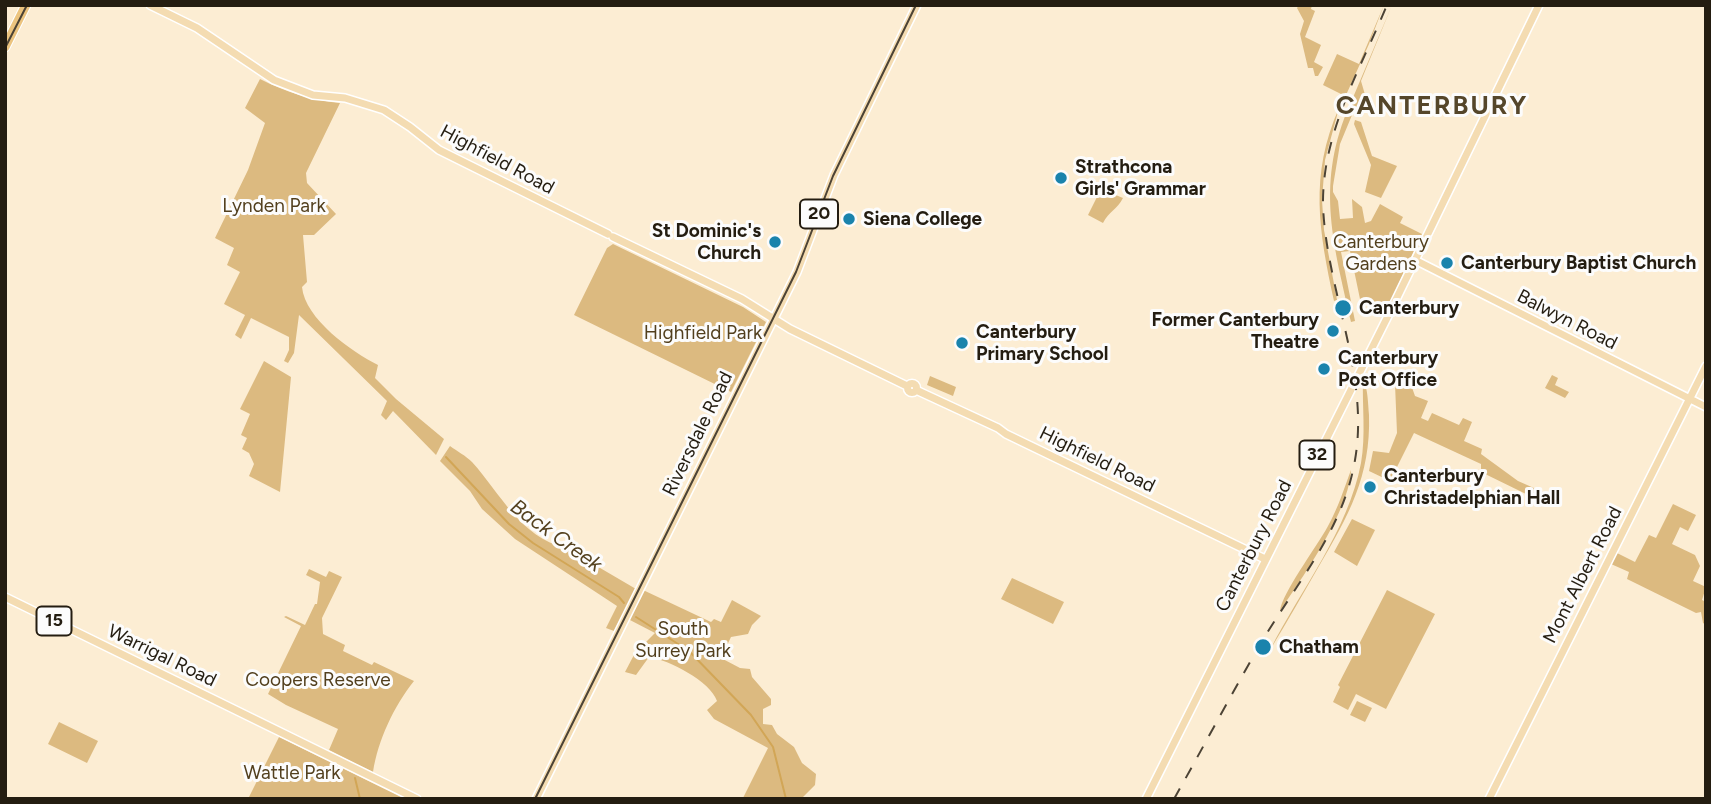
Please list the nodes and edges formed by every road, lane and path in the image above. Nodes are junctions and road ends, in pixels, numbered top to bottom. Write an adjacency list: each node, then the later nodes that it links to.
1 (26, 5): 5 (highway)
2 (150, 5): 7 (main road, Highfield Road)
3 (917, 5): 7 (main road, Riversdale Road / 20)
4 (1539, 5): 6 (main road, Canterbury Road / 32)
5 (5, 47)
6 (1415, 260): 9 (main road, Balwyn Road); 11 (main road, Canterbury Road / 32)
7 (773, 319): 11 (main road, Highfield Road); 14 (main road, Riversdale Road / 20)
8 (1706, 366): 9 (main road, Mont Albert Road)
9 (1689, 399): 10 (main road, Balwyn Road); 16 (main road, Mont Albert Road)
10 (1706, 407)
11 (1265, 559): 15 (main road, Canterbury Road / 32)
12 (5, 597): 13 (main road, Warrigal Road / 15)
13 (417, 799)
14 (536, 799)
15 (1146, 799)
16 (1489, 799)

